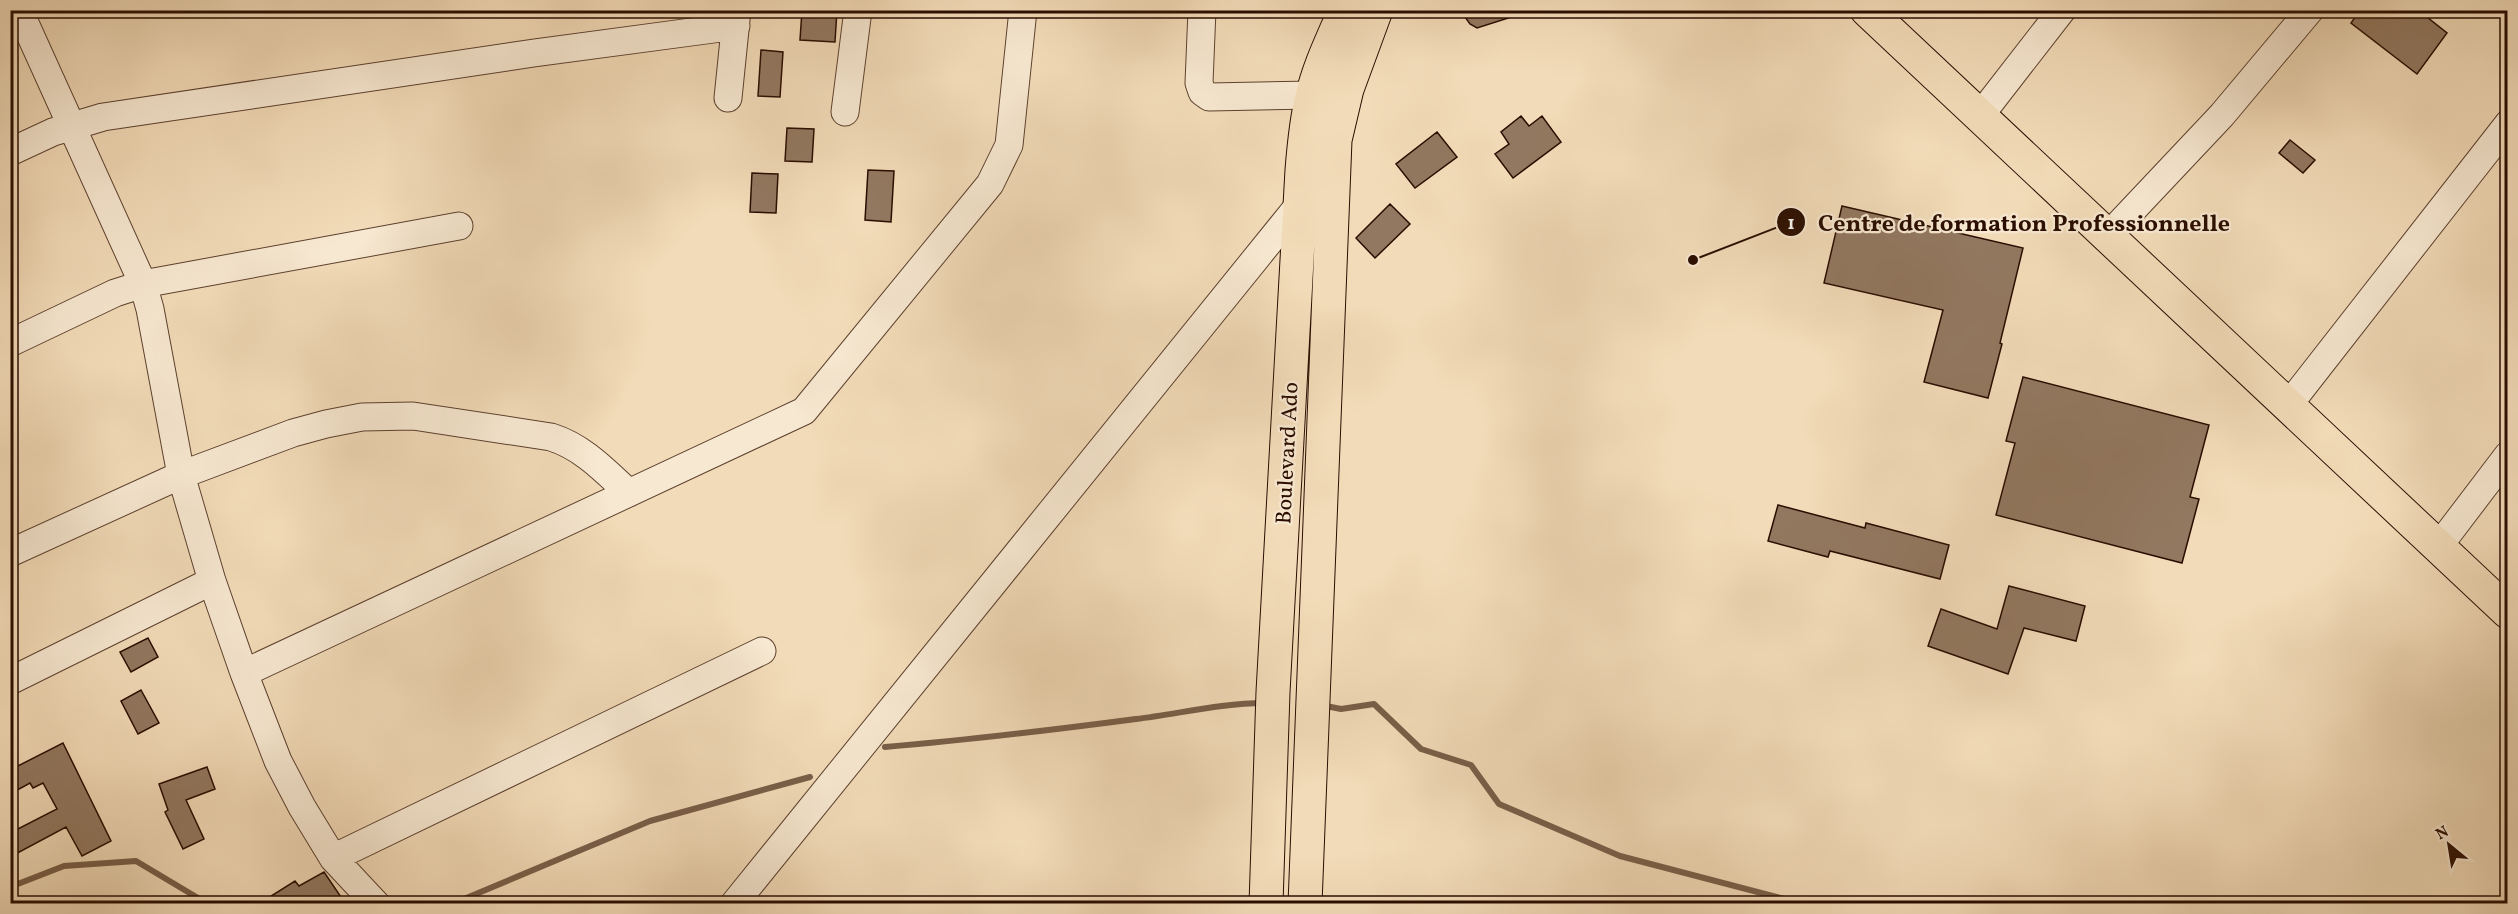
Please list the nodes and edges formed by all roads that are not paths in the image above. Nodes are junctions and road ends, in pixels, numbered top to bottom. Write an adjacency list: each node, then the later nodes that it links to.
1 (19, 10): 16 (street)
2 (858, 10): 13 (street)
3 (1023, 10): 26 (street)
4 (1202, 10): 11 (street)
5 (1345, 10): 11 (main road, Boulevard Ado)
6 (1376, 10): 38 (main road, Boulevard Ado)
7 (1867, 10): 14 (main road)
8 (2062, 10): 14 (street)
9 (2310, 10): 20 (street)
10 (736, 18): 12 (street); 16 (street)
11 (1312, 95): 18 (main road, Boulevard Ado)
12 (728, 98)
13 (845, 112)
14 (1979, 117): 20 (main road)
15 (2508, 123): 23 (street)
16 (73, 125): 17 (street); 21 (street)
17 (10, 152)
18 (1299, 205): 36 (street); 37 (main road, Boulevard Ado)
19 (459, 226): 21 (street)
20 (2106, 238): 23 (main road)
21 (143, 284): 22 (street); 25 (street)
22 (10, 343)
23 (2287, 407): 27 (main road)
24 (2508, 455): 27 (street)
25 (181, 475): 26 (street); 28 (street); 29 (street)
26 (629, 493): 32 (street)
27 (2438, 548): 30 (main road)
28 (10, 553)
29 (212, 581): 32 (street); 33 (street)
30 (2508, 612)
31 (762, 651): 34 (street)
32 (243, 673): 34 (street)
33 (10, 681)
34 (333, 858): 35 (street)
35 (376, 903)
36 (734, 903)
37 (1266, 903)
38 (1305, 903)

